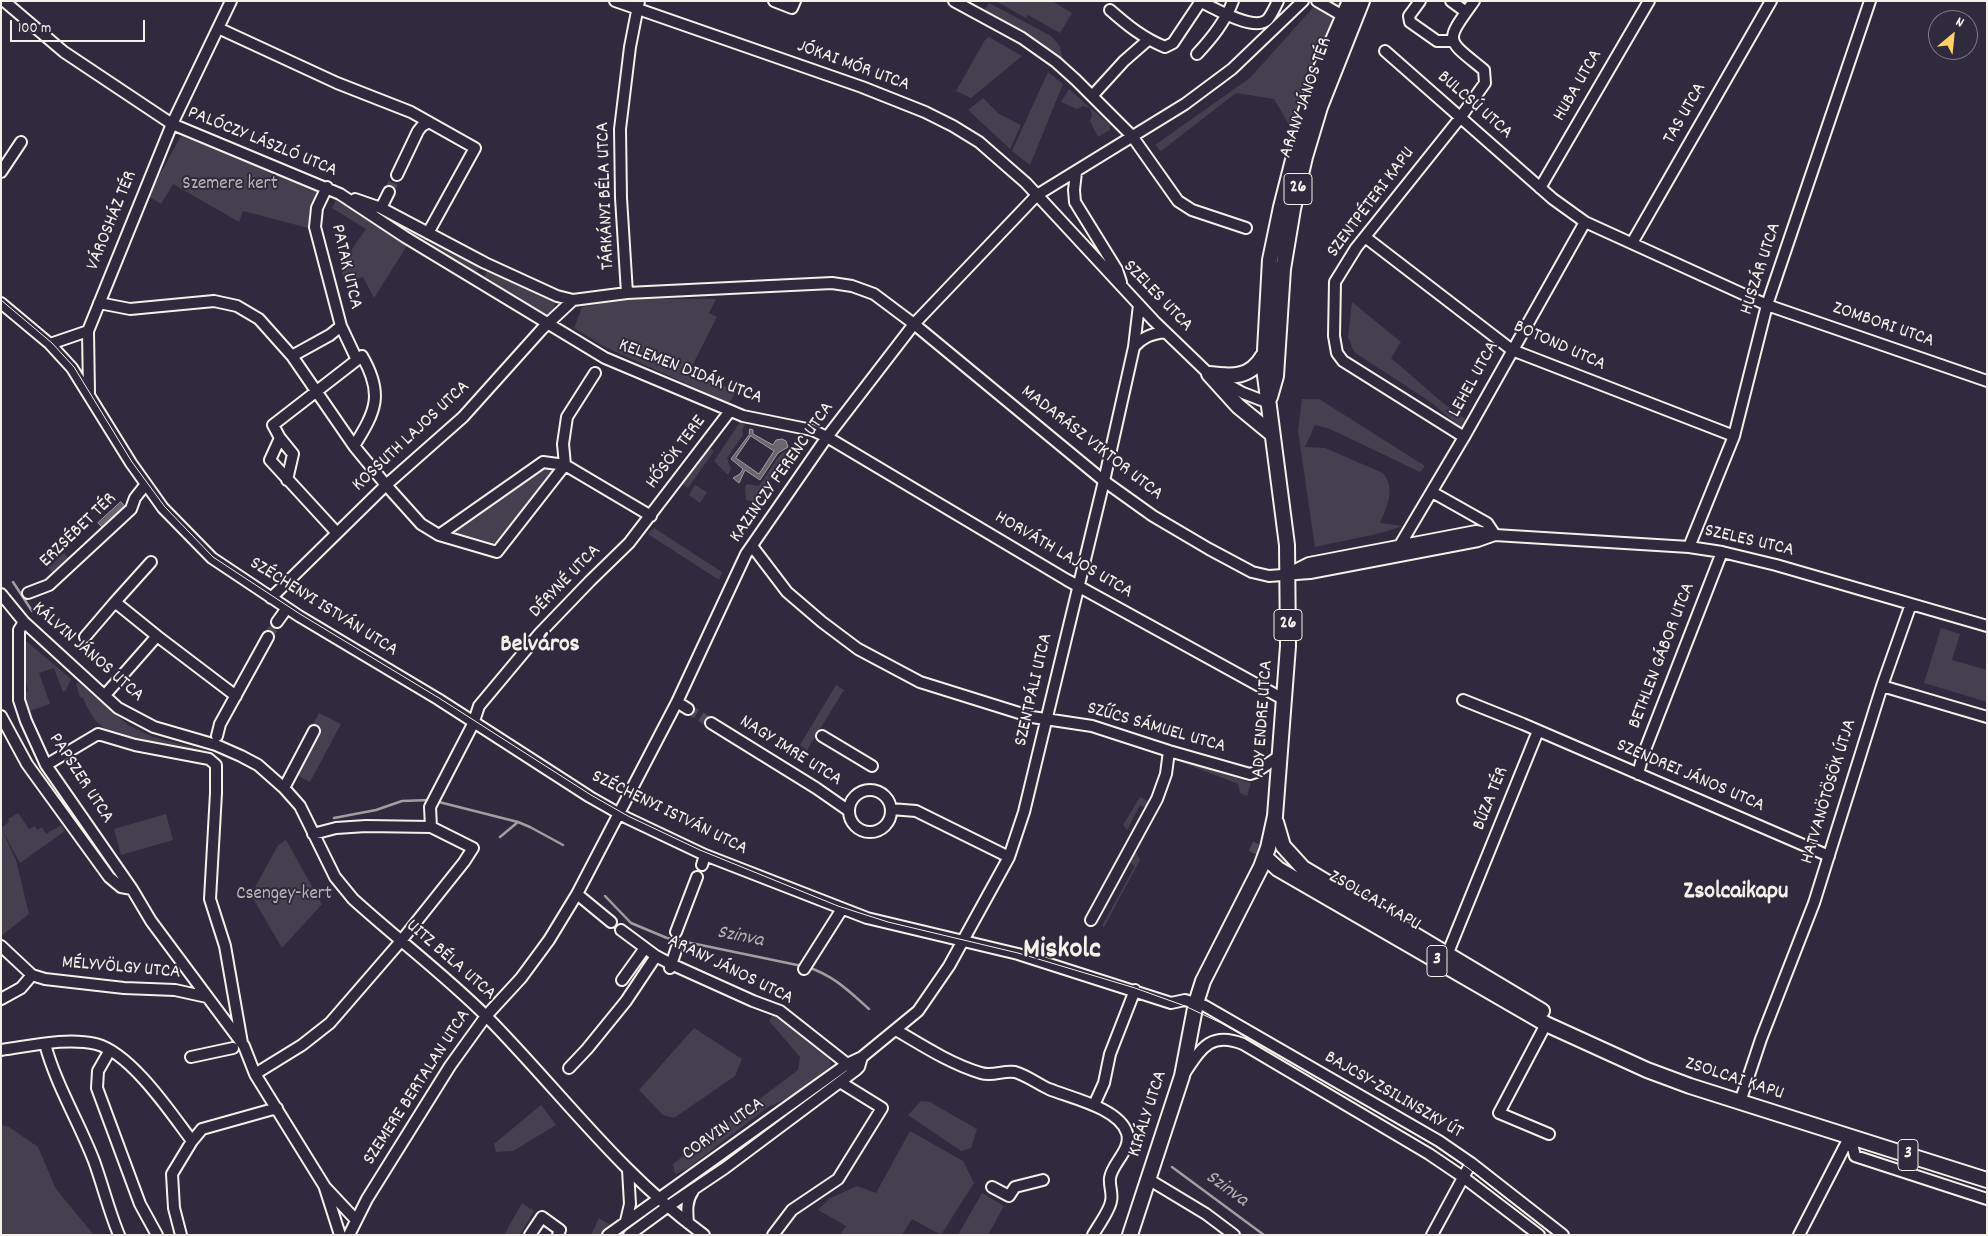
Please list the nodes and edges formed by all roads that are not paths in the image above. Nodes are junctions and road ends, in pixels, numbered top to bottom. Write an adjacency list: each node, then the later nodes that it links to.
1 (4, 1): 32 (street, PALÓCZY LÁSZLÓ UTCA)
2 (231, 1): 24 (street, VÁROSHÁZ TÉR)
3 (615, 1): 19 (street, JÓKAI MÓR UTCA)
4 (774, 1): 5 (street)
5 (795, 1)
6 (954, 1): 29 (street)
7 (1201, 1): 22 (street); 25 (street)
8 (1233, 1): 22 (street)
9 (1278, 1): 22 (street)
10 (1303, 1): 33 (street)
11 (1317, 1): 23 (street)
12 (1420, 1): 26 (street)
13 (1451, 1): 21 (street)
14 (1474, 1): 21 (street)
15 (1648, 1): 39 (street, HUBA UTCA)
16 (1771, 1): 50 (street, TAS UTCA)
17 (1870, 1): 59 (street, HUSZÁR UTCA)
18 (1356, 4): 23 (main road, ARANY JÁNOS TÉR / 26); 76 (main road, ARANY JÁNOS TÉR / 26)
19 (638, 5): 42 (street, JÓKAI MÓR UTCA); 54 (street, TÁRKÁNYI BÉLA UTCA)
20 (1110, 10): 25 (street)
21 (1466, 12): 26 (street)
22 (1228, 14): 28 (street)
23 (1343, 16): 69 (main road, ARANY JÁNOS TÉR / 26)
24 (218, 28): 31 (street); 32 (street, VÁROSHÁZ TÉR)
25 (1148, 40): 29 (street)
26 (1453, 41): 30 (street, SZENTPÉTERI KAPU)
27 (1385, 51): 30 (street, BULCSÚ UTCA)
28 (1197, 54)
29 (1094, 95): 33 (street)
30 (1460, 118): 39 (street, BULCSÚ UTCA); 49 (street, SZENTPÉTERI KAPU)
31 (429, 122): 37 (street); 47 (street)
32 (172, 124): 38 (street, PALÓCZY LÁSZLÓ UTCA); 57 (street, VÁROSHÁZ TÉR)
33 (1132, 136): 36 (street, KAZINCZY FERENC UTCA); 46 (street)
34 (21, 142): 35 (street)
35 (1, 172)
36 (1076, 172): 42 (street, KAZINCZY FERENC UTCA); 53 (street)
37 (397, 175)
38 (327, 187): 41 (street, PALÓCZY LÁSZLÓ UTCA); 62 (street, PATAK UTCA)
39 (1540, 188): 44 (street, BULCSÚ UTCA)
40 (389, 192): 43 (street)
41 (340, 194): 43 (street, PALÓCZY LÁSZLÓ UTCA); 48 (street, PALÓCZY LÁSZLÓ UTCA)
42 (1037, 195): 53 (street, SZELES UTCA); 61 (street, KAZINCZY FERENC UTCA)
43 (381, 208): 45 (street, PALÓCZY LÁSZLÓ UTCA)
44 (1585, 222): 50 (street, BULCSÚ UTCA); 67 (street, LEHEL UTCA)
45 (411, 224): 47 (street, PALÓCZY LÁSZLÓ UTCA); 48 (street)
46 (1246, 228)
47 (428, 233): 51 (street, PALÓCZY LÁSZLÓ UTCA)
48 (405, 237): 52 (street, PALÓCZY LÁSZLÓ UTCA)
49 (1365, 237): 67 (street, BOTOND UTCA); 81 (street, SZENTPÉTERI KAPU)
50 (1632, 243): 59 (street)
51 (485, 263): 52 (street); 55 (street, PALÓCZY LÁSZLÓ UTCA)
52 (476, 280): 60 (street, PALÓCZY LÁSZLÓ UTCA)
53 (1123, 288): 58 (street, SZELES UTCA)
54 (627, 293): 55 (street, MADARÁSZ VIKTOR UTCA); 61 (street, MADARÁSZ VIKTOR UTCA)
55 (574, 300): 60 (street, KOSSUTH LAJOS UTCA)
56 (1, 303): 65 (street, VÁROSHÁZ TÉR)
57 (99, 303): 63 (street, VÁROSHÁZ TÉR); 68 (street)
58 (1139, 305): 64 (street, SZELES UTCA); 66 (street, SZENTPÁLI UTCA)
59 (1767, 306): 73 (street, ZOMBORI UTCA); 79 (street, HUSZÁR UTCA)
60 (548, 323): 77 (street, KELEMEN DIDÁK UTCA); 88 (street, KOSSUTH LAJOS UTCA)
61 (914, 324): 80 (street, KAZINCZY FERENC UTCA); 86 (street, MADARÁSZ VIKTOR UTCA)
62 (341, 326): 68 (street, PATAK UTCA); 70 (street, PATAK UTCA)
63 (88, 331): 65 (street); 75 (street, VÁROSHÁZ TÉR)
64 (1165, 332): 66 (street); 72 (street, SZELES UTCA)
65 (50, 344): 75 (street, VÁROSHÁZ TÉR)
66 (1134, 347): 86 (street, SZENTPÁLI UTCA)
67 (1512, 350): 79 (street, BOTOND UTCA); 81 (street, LEHEL UTCA)
68 (292, 356): 74 (street)
69 (1264, 356): 72 (main road); 76 (main road, 26)
70 (357, 360): 74 (street); 83 (street, PATAK UTCA)
71 (595, 373): 84 (street)
72 (1209, 374): 76 (street, SZELES UTCA); 78 (main road)
73 (1987, 381)
74 (316, 391): 82 (street); 83 (street)
75 (89, 394): 87 (street, VÁROSHÁZ TÉR)
76 (1269, 403): 78 (main road, 26)
77 (730, 411): 80 (street, KELEMEN DIDÁK UTCA); 90 (street, HŐSÖK TERE)
78 (1272, 434): 99 (main road, ADY ENDRE UTCA / 26)
79 (1734, 436): 95 (street, HUSZÁR UTCA)
80 (827, 437): 94 (street, KAZINCZY FERENC UTCA); 100 (street, HORVÁTH LAJOS UTCA)
81 (1464, 437): 89 (street, LEHEL UTCA)
82 (280, 438): 85 (street); 85 (street)
83 (354, 446): 88 (street)
84 (565, 465): 90 (street); 92 (street); 92 (street)
85 (287, 480): 91 (street)
86 (1104, 481): 99 (street, MADARÁSZ VIKTOR UTCA); 100 (street, SZENTPÁLI UTCA)
87 (146, 484): 101 (street, ERZSÉBET TÉR); 103 (street, SZÉCHENYI ISTVÁN UTCA)
88 (386, 486): 91 (street, KOSSUTH LAJOS UTCA); 92 (street)
89 (1432, 492): 93 (street); 96 (street, LEHEL UTCA)
90 (651, 516): 123 (street, DÉRYNÉ UTCA)
91 (337, 533): 103 (street, KOSSUTH LAJOS UTCA)
92 (439, 534)
93 (1495, 535): 95 (street, SZELES UTCA); 96 (street, SZELES UTCA)
94 (752, 546): 118 (street, KAZINCZY FERENC UTCA); 122 (street, SZŰCS SÁMUEL UTCA)
95 (1689, 547): 97 (street, SZELES UTCA)
96 (1401, 550): 99 (street, SZELES UTCA)
97 (1722, 552): 105 (street, SZELES UTCA); 133 (street, BETHLEN GÁBOR UTCA)
98 (151, 562): 104 (street)
99 (1288, 574): 116 (main road, ADY ENDRE UTCA / 26)
100 (1077, 585): 116 (street, HORVÁTH LAJOS UTCA); 122 (street, SZENTPÁLI UTCA)
101 (28, 593)
102 (1, 594): 107 (street, KÁLVIN JÁNOS UTCA)
103 (271, 598): 106 (street, SZÉCHENYI ISTVÁN UTCA)
104 (115, 602): 110 (street); 111 (street)
105 (1911, 604): 109 (street, SZELES UTCA); 113 (street, HATVANÖTÖSÖK ÚTJA)
106 (287, 608): 108 (street); 123 (street, SZÉCHENYI ISTVÁN UTCA)
107 (24, 622): 114 (street, KÁLVIN JÁNOS UTCA); 131 (street, PAPSZER UTCA)
108 (278, 622)
109 (1987, 626)
110 (156, 636): 114 (street); 115 (street)
111 (86, 637)
112 (268, 637): 115 (street)
113 (1882, 686): 121 (street); 142 (street, HATVANÖTÖSÖK ÚTJA)
114 (104, 695): 128 (street, KÁLVIN JÁNOS UTCA)
115 (236, 696): 128 (street)
116 (1285, 700): 130 (main road, ADY ENDRE UTCA / 26)
117 (1463, 700): 126 (street)
118 (677, 702): 119 (street); 137 (street, KAZINCZY FERENC UTCA)
119 (688, 709)
120 (1, 716): 147 (street, PAPSZER UTCA)
121 (1987, 717)
122 (1046, 719): 129 (street, SZŰCS SÁMUEL UTCA); 143 (street, SZENTPÁLI UTCA)
123 (473, 722): 137 (street, SZÉCHENYI ISTVÁN UTCA); 139 (street, DÉRYNÉ UTCA)
124 (711, 723): 136 (street, NAGY IMRE UTCA)
125 (314, 731): 134 (street)
126 (1538, 731): 133 (street, SZENDREI JÁNOS UTCA); 159 (street, BÚZA TÉR)
127 (822, 736): 132 (street)
128 (217, 741): 134 (street, UITZ BÉLA UTCA)
129 (1169, 751): 130 (street, SZŰCS SÁMUEL UTCA); 150 (street)
130 (1281, 755): 138 (main road, ADY ENDRE UTCA / 26)
131 (46, 766): 147 (street, PAPSZER UTCA); 175 (street)
132 (872, 766)
133 (1638, 774): 142 (street, SZENDREI JÁNOS UTCA)
134 (284, 788): 140 (street, UITZ BÉLA UTCA)
135 (891, 809): 136 (street); 136 (street); 143 (street)
136 (849, 812)
137 (618, 813): 148 (street, SZEMERE BERTALAN UTCA); 149 (street, SZÉCHENYI ISTVÁN UTCA)
138 (1275, 816): 141 (main road); 144 (main road, ADY ENDRE UTCA / 26)
139 (431, 827): 140 (street); 154 (street)
140 (314, 834): 154 (street, UITZ BÉLA UTCA)
141 (1280, 839): 144 (main road, ADY ENDRE UTCA); 145 (main road)
142 (1829, 856): 184 (street, HATVANÖTÖSÖK ÚTJA)
143 (1010, 857): 155 (street, SZENTPÁLI UTCA)
144 (1265, 857): 145 (main road, ZSOLCAI KAPU / 3); 168 (main road, ADY ENDRE UTCA); 170 (main road, ZSOLCAI KAPU / 3)
145 (1303, 868): 159 (main road, ZSOLCAI KAPU / 3)
146 (697, 877): 153 (street)
147 (132, 889): 166 (street, PAPSZER UTCA)
148 (577, 894): 151 (street); 169 (street, SZEMERE BERTALAN UTCA)
149 (842, 910): 155 (street, SZÉCHENYI ISTVÁN UTCA); 161 (street)
150 (1092, 920)
151 (611, 922)
152 (621, 930): 158 (street, ARANY JÁNOS UTCA)
153 (676, 932)
154 (401, 941): 169 (street, UITZ BÉLA UTCA); 181 (street)
155 (964, 941): 165 (street, SZÉCHENYI ISTVÁN UTCA); 171 (street, SZENTPÁLI UTCA)
156 (1, 946): 163 (street)
157 (677, 947): 162 (street)
158 (645, 948): 160 (street, ARANY JÁNOS UTCA); 164 (street)
159 (1447, 955): 172 (main road, ZSOLCAI KAPU / 3)
160 (656, 956): 162 (street, ARANY JÁNOS UTCA); 180 (street)
161 (807, 964)
162 (671, 966): 179 (street, ARANY JÁNOS UTCA)
163 (32, 975): 166 (street, MÉLYVÖLGY UTCA); 167 (street)
164 (622, 980)
165 (1135, 990): 168 (street, SZÉCHENYI ISTVÁN UTCA); 185 (street)
166 (207, 997): 175 (street, PAPSZER UTCA)
167 (1, 999)
168 (1196, 1003): 182 (main road, KIRÁLY UTCA); 190 (street, BAJCSY-ZSILINSZKY ÚT)
169 (486, 1016): 191 (street, UITZ BÉLA UTCA); 203 (street, SZEMERE BERTALAN UTCA)
170 (1546, 1024): 172 (main road, ZSOLCAI KAPU / 3); 187 (street)
171 (896, 1030): 173 (street, SZENTPÁLI UTCA); 185 (street)
172 (1581, 1039): 184 (main road, ZSOLCAI KAPU / 3)
173 (880, 1043): 179 (street, CORVIN UTCA)
174 (45, 1044): 176 (street); 177 (street); 206 (street)
175 (237, 1046): 178 (street); 181 (street, PAPSZER UTCA)
176 (1, 1050)
177 (110, 1050): 189 (street); 207 (street)
178 (191, 1057)
179 (851, 1067): 183 (street, CORVIN UTCA); 196 (street, CORVIN UTCA)
180 (569, 1068)
181 (255, 1074): 186 (street, PAPSZER UTCA)
182 (1182, 1076): 192 (street, BAJCSY-ZSILINSZKY ÚT); 194 (main road, KIRÁLY UTCA)
183 (840, 1082): 199 (street, CORVIN UTCA); 216 (street)
184 (1740, 1102): 188 (main road, ZSOLCAI KAPU / 3)
185 (1094, 1105): 217 (street)
186 (277, 1108): 189 (street); 198 (street, PAPSZER UTCA)
187 (1549, 1134)
188 (1850, 1136): 195 (main road, ZSOLCAI KAPU / 3); 201 (street); 223 (street)
189 (192, 1141): 208 (street)
190 (1471, 1163): 192 (street); 222 (street, BAJCSY-ZSILINSZKY ÚT)
191 (628, 1170): 196 (street); 200 (street, UITZ BÉLA UTCA); 204 (street)
192 (1463, 1177): 220 (street); 221 (street, BAJCSY-ZSILINSZKY ÚT)
193 (1043, 1180): 197 (street)
194 (1148, 1180): 218 (main road, KIRÁLY UTCA); 219 (street)
195 (1987, 1180)
196 (674, 1186): 200 (street, CORVIN UTCA)
197 (992, 1187)
198 (325, 1188): 203 (street); 209 (street)
199 (694, 1189): 202 (street, CORVIN UTCA); 205 (street)
200 (658, 1198): 202 (street, UITZ BÉLA UTCA); 204 (street, CORVIN UTCA)
201 (1987, 1199)
202 (667, 1207): 205 (street, UITZ BÉLA UTCA); 214 (street, CORVIN UTCA)
203 (356, 1220): 210 (street, SZEMERE BERTALAN UTCA)
204 (626, 1221): 213 (street, CORVIN UTCA)
205 (688, 1223): 215 (street, UITZ BÉLA UTCA)
206 (119, 1235)
207 (156, 1235)
208 (181, 1235)
209 (340, 1235)
210 (349, 1235)
211 (530, 1235): 212 (street)
212 (558, 1235)
213 (608, 1235)
214 (629, 1235)
215 (704, 1235)
216 (774, 1235)
217 (1093, 1235)
218 (1130, 1235)
219 (1234, 1235)
220 (1432, 1235)
221 (1539, 1235)
222 (1563, 1235)
223 (1799, 1235)

